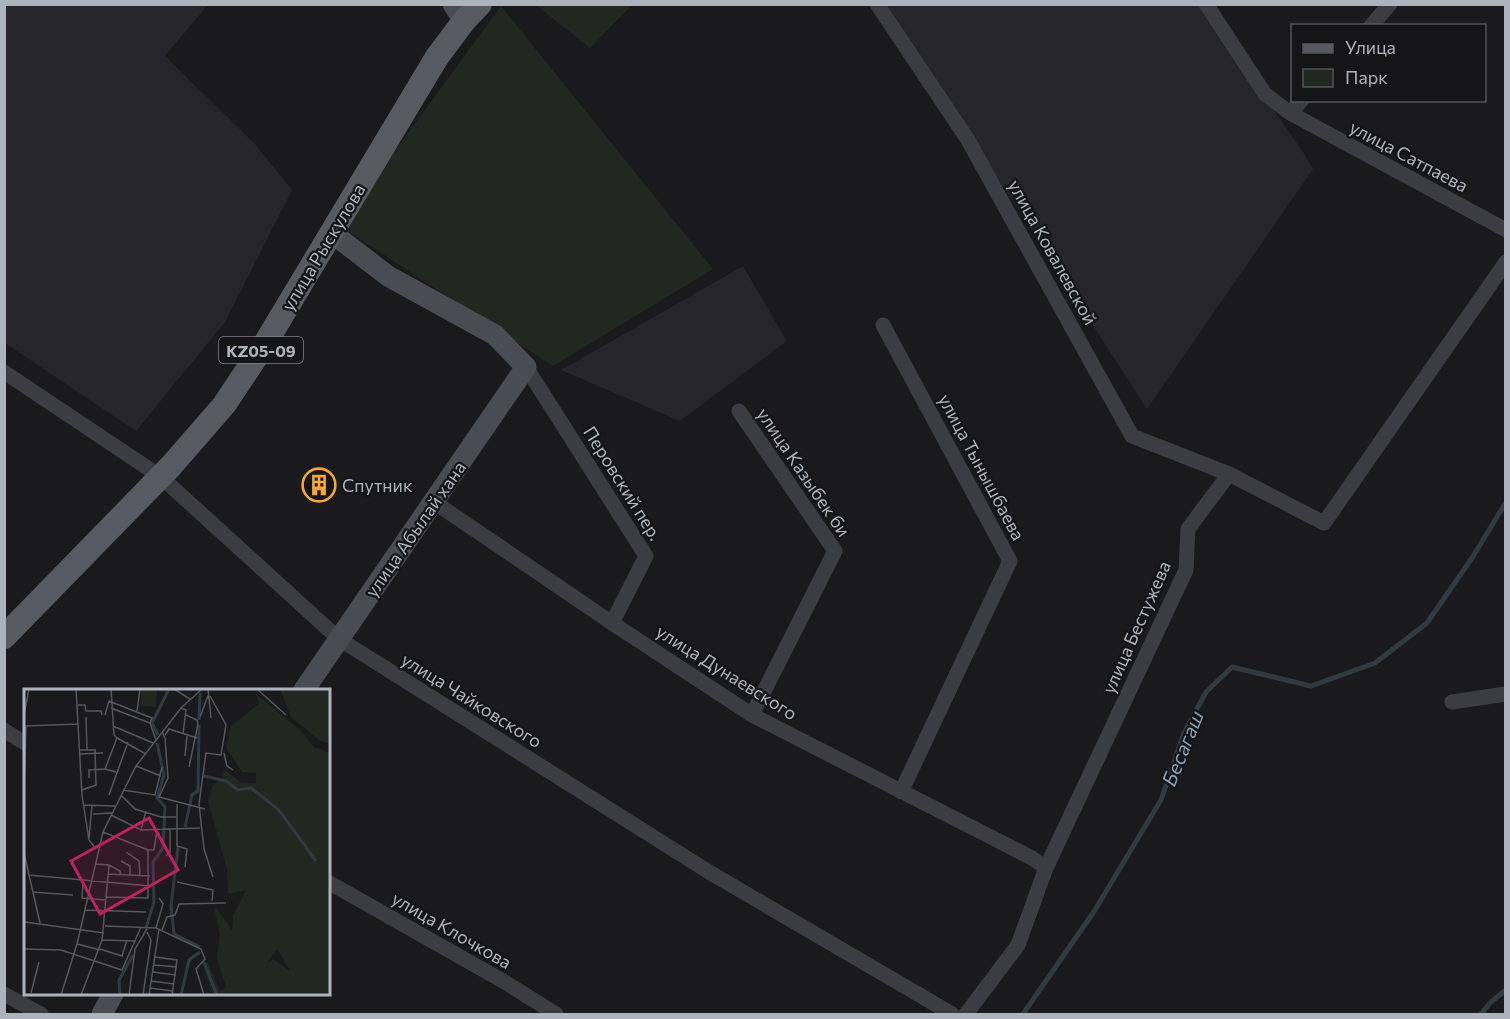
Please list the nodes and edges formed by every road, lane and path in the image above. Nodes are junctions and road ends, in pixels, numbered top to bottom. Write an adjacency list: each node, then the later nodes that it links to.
1 (877, 4): 15 (street, улица Ковалевской)
2 (1206, 4): 7 (street, улица Сатпаева)
3 (1390, 4): 5 (street)
4 (466, 10): 9 (main road, улица Рыскулова / KZ05-09)
5 (1373, 24)
6 (1300, 102): 7 (street)
7 (1290, 113): 8 (street, улица Сатпаева)
8 (1506, 230)
9 (332, 233): 12 (street); 16 (main road, улица Рыскулова / KZ05-09)
10 (1506, 262): 15 (street)
11 (883, 325): 27 (street, улица Тынышбаева)
12 (526, 367): 17 (street, улица Абылай хана); 18 (street, Перовский пер.)
13 (4, 372): 16 (street, улица Чайковского)
14 (739, 411): 24 (street, улица Казыбек би)
15 (1229, 474): 28 (street, улица Бестужева)
16 (160, 477): 19 (main road, улица Рыскулова / KZ05-09); 20 (street, улица Чайковского)
17 (434, 502): 18 (street, улица Дунаевского); 20 (street, улица Абылай хана)
18 (612, 622): 24 (street, улица Дунаевского)
19 (4, 637)
20 (339, 639): 21 (street, улица Абылай хана); 35 (street, улица Чайковского)
21 (305, 689)
22 (1506, 694): 23 (street)
23 (1452, 702)
24 (752, 715): 27 (street, улица Дунаевского)
25 (4, 730): 26 (street)
26 (24, 743)
27 (901, 792): 28 (street, улица Дунаевского)
28 (1047, 868): 36 (street, улица Бестужева)
29 (330, 883): 34 (street, улица Клочкова)
30 (4, 994): 32 (street)
31 (112, 995): 33 (street)
32 (41, 1014)
33 (102, 1014)
34 (556, 1014)
35 (952, 1014)
36 (966, 1014)

